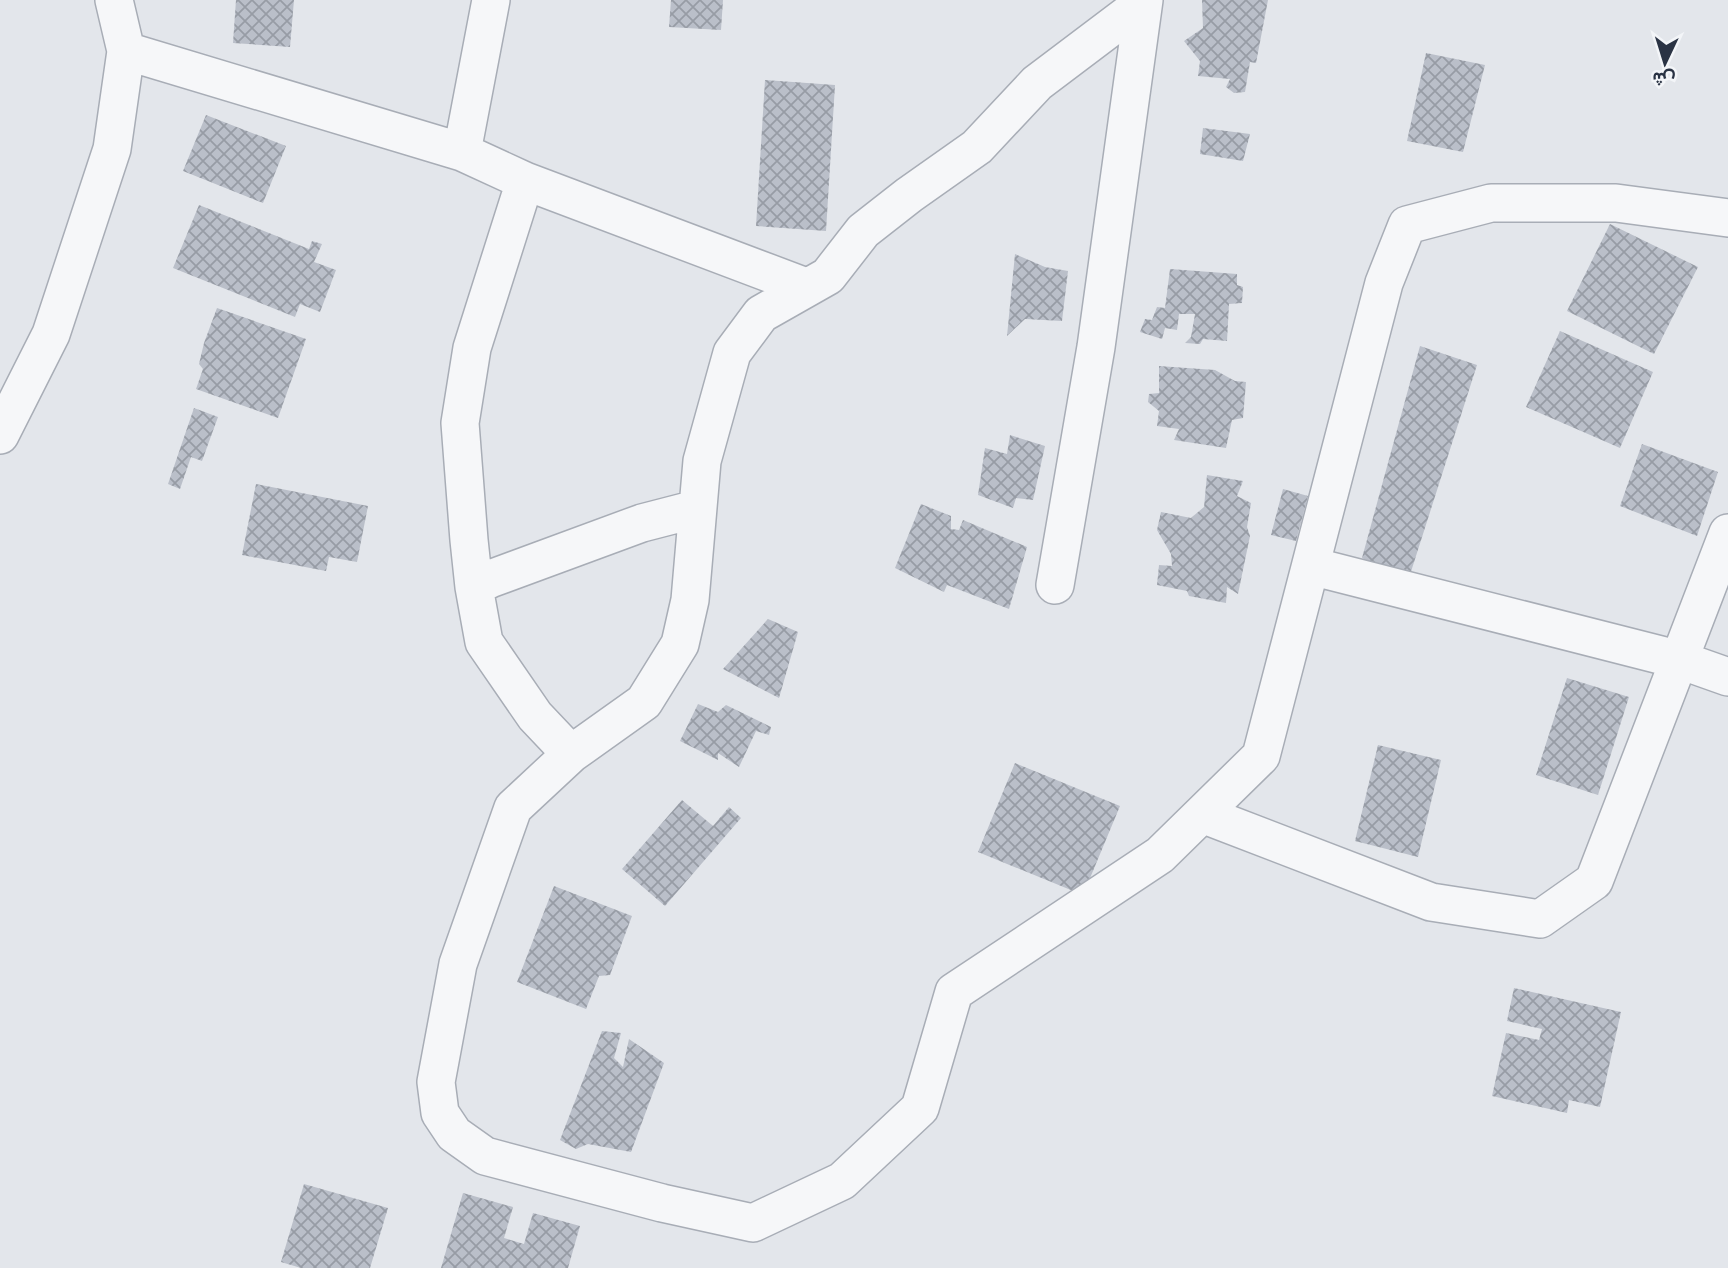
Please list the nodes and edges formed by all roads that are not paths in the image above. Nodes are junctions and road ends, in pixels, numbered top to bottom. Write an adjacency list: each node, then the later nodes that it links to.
1 (114, 0): 4 (street)
2 (491, 0): 5 (street)
3 (1144, 1): 8 (street); 13 (street)
4 (126, 51): 5 (street); 9 (street)
5 (462, 152): 6 (street)
6 (525, 181): 8 (street); 14 (street)
7 (1728, 218): 12 (street)
8 (806, 286): 10 (street)
9 (0, 435)
10 (696, 509): 14 (street); 17 (street)
11 (1728, 533): 15 (street)
12 (1311, 566): 15 (street); 18 (street)
13 (1055, 585)
14 (474, 587): 17 (street)
15 (1680, 660): 16 (street); 18 (street)
16 (1728, 677)
17 (571, 754): 18 (street)
18 (1202, 814)

